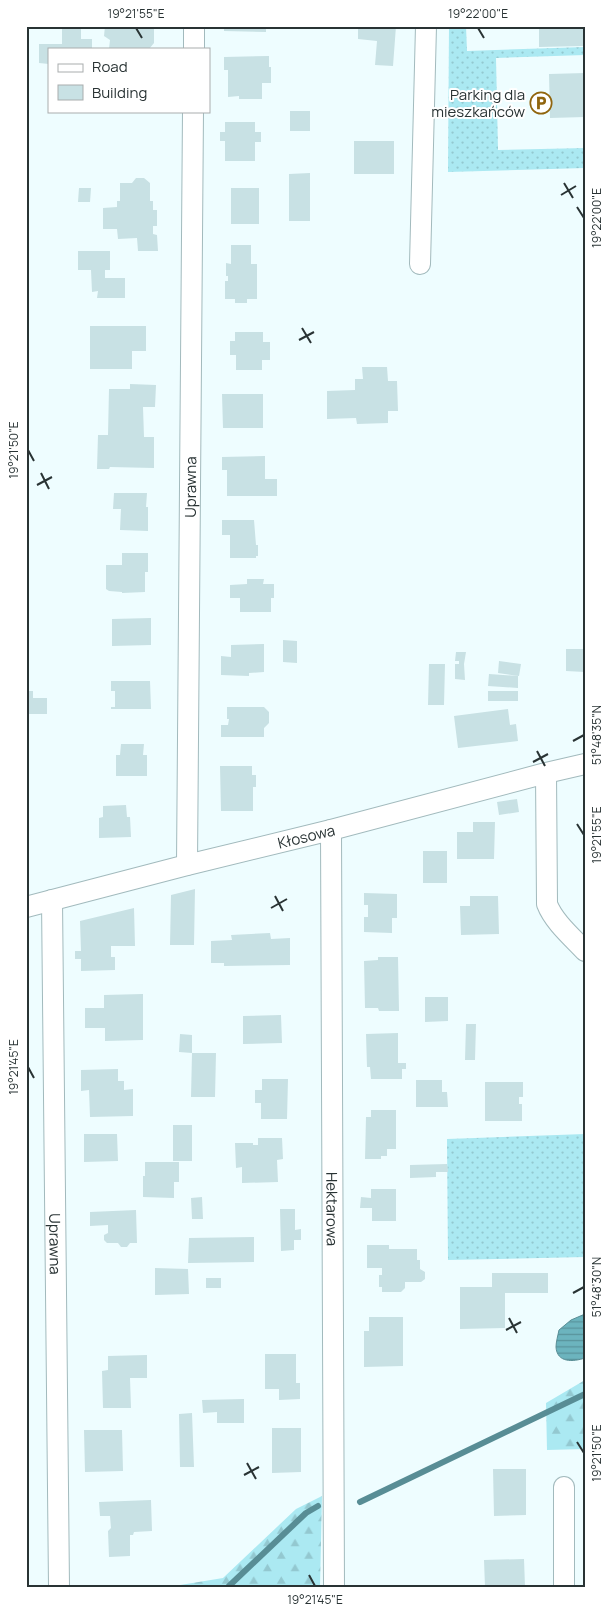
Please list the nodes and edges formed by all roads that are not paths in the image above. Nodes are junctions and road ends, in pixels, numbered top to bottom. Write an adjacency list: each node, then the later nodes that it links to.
1 (194, 26): 3 (street)
2 (426, 26): 5 (street)
3 (194, 48)
4 (193, 112): 9 (street, Uprawna)
5 (420, 264)
6 (585, 764): 7 (street, Kłosowa)
7 (546, 773): 8 (street, Kłosowa); 12 (street)
8 (331, 830): 9 (street, Kłosowa); 15 (street, Hektarowa)
9 (187, 865): 10 (street, Kłosowa)
10 (52, 900): 11 (street, Kłosowa); 14 (street, Uprawna)
11 (26, 907)
12 (585, 950)
13 (564, 1487): 16 (street)
14 (59, 1587)
15 (334, 1587)
16 (564, 1587)

